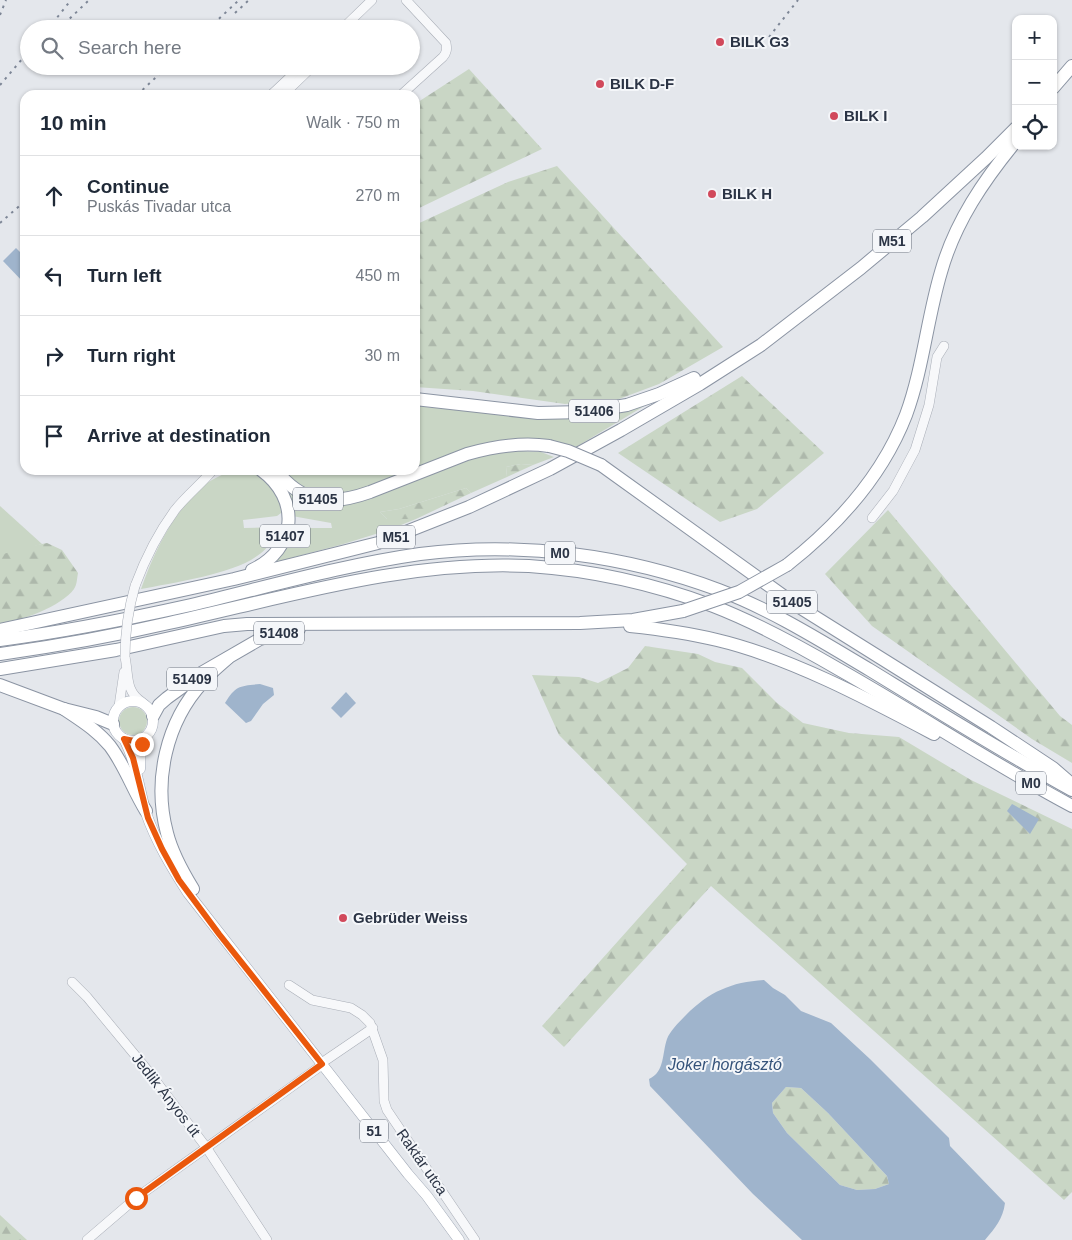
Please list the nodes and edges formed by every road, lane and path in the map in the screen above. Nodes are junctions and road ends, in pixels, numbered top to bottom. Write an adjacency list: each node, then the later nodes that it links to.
1 (372, 0): 4 (street)
2 (381, 0): 5 (street)
3 (406, 0): 12 (street)
4 (351, 20)
5 (360, 20)
6 (1072, 64): 9 (highway)
7 (292, 75): 10 (street)
8 (304, 75): 11 (street)
9 (1065, 81): 13 (highway)
10 (276, 90)
11 (288, 90)
12 (406, 90)
13 (1057, 92)
14 (1012, 132): 16 (highway, M51)
15 (1012, 146): 28 (highway, bridge)
16 (761, 345): 18 (highway, 51406); 27 (highway, M51)
17 (944, 346): 26 (street)
18 (420, 400)
19 (420, 472): 45 (highway, 51405, bridge)
20 (209, 475): 25 (street)
21 (212, 475): 25 (street)
22 (270, 475): 27 (highway, 51407)
23 (274, 475): 24 (highway, 51405, bridge)
24 (413, 475)
25 (206, 478): 33 (street, bridge)
26 (872, 518)
27 (234, 579): 30 (highway)
28 (580, 622): 29 (highway); 44 (highway)
29 (336, 623): 34 (highway, 51408); 35 (highway)
30 (0, 630)
31 (0, 640): 46 (highway, M0)
32 (0, 654): 44 (highway, M0)
33 (125, 657): 37 (street); 38 (street)
34 (228, 658): 40 (highway, 51409); 49 (highway, 51408)
35 (0, 669)
36 (0, 685): 39 (highway)
37 (142, 702): 38 (main road); 40 (main road)
38 (119, 706): 41 (main road)
39 (64, 709): 41 (highway); 48 (highway)
40 (156, 711): 42 (main road, 51)
41 (113, 724): 43 (main road, 51)
42 (144, 738): 43 (main road); 49 (main road, 51)
43 (124, 739): 48 (main road, 51)
44 (991, 759): 47 (highway, M0)
45 (1072, 784)
46 (1072, 790)
47 (1072, 806)
48 (146, 812): 53 (main road, 51)
49 (193, 889): 53 (main road, 51)
50 (72, 982): 54 (street, Jedlik Ányos út)
51 (289, 985): 52 (street, Raktár utca)
52 (373, 1028): 53 (street); 58 (street, Raktár utca)
53 (324, 1062): 54 (street); 57 (main road, 51)
54 (206, 1147): 55 (street); 56 (street, Jedlik Ányos út)
55 (87, 1240)
56 (267, 1240)
57 (458, 1240)
58 (475, 1240)

